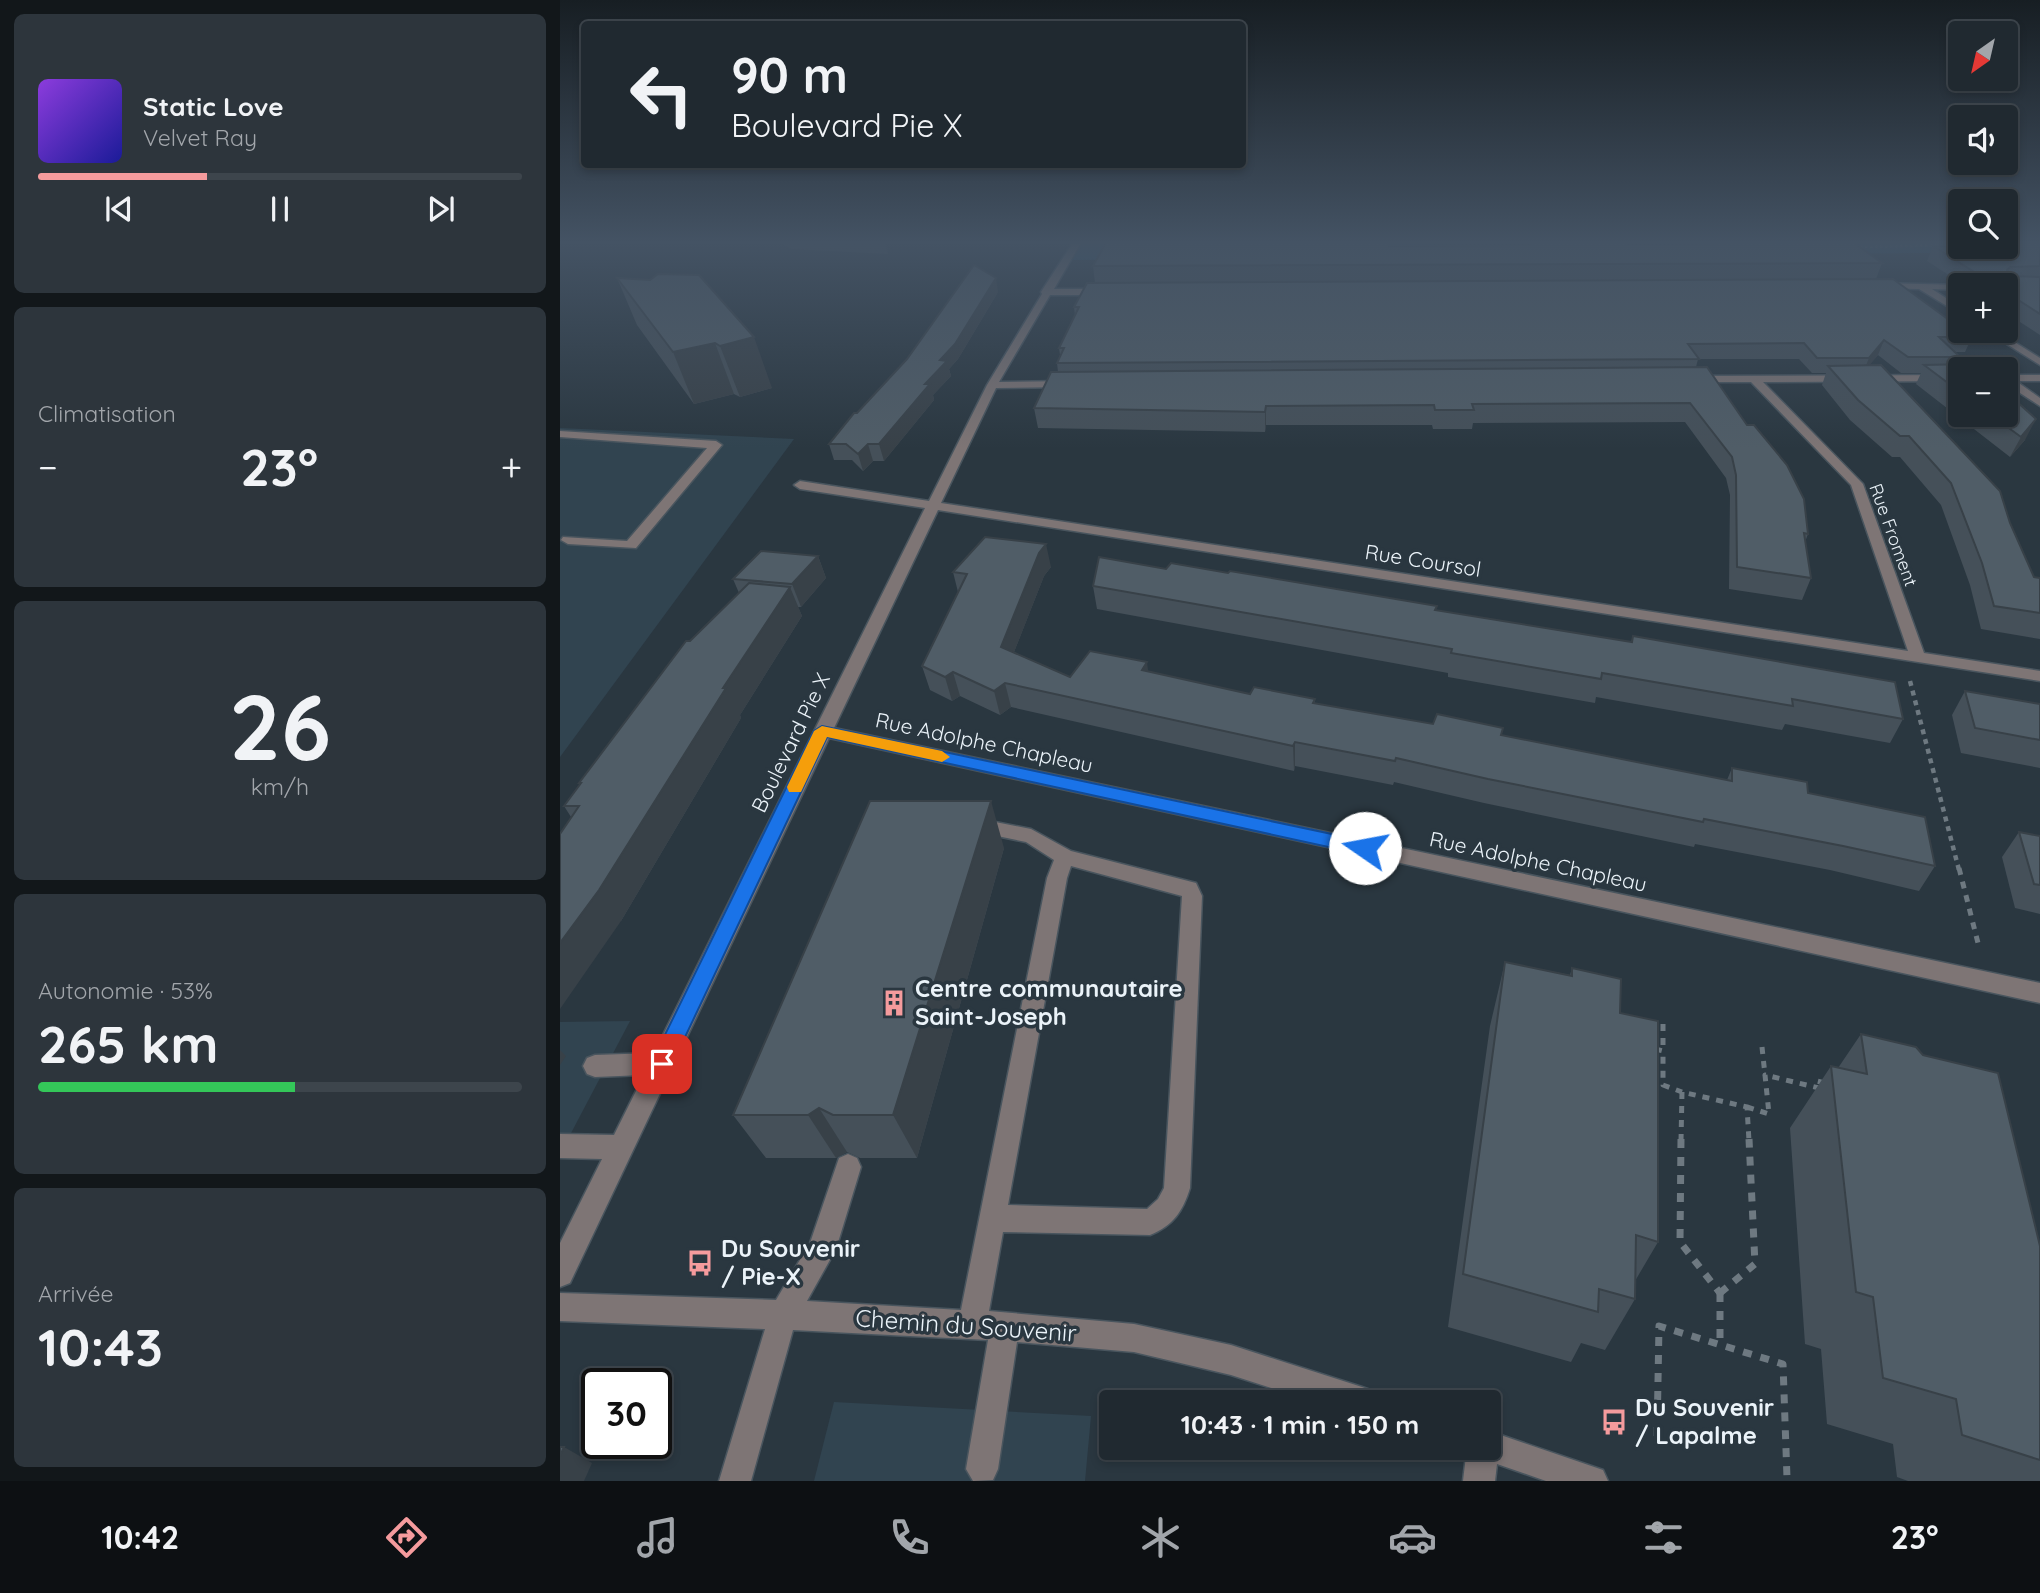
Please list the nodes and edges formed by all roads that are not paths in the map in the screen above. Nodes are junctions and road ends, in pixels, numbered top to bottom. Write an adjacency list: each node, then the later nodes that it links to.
1 (1035, 310): 10 (street, Boulevard Pie X)
2 (2010, 343): 3 (street)
3 (2040, 362)
4 (1948, 378): 7 (street)
5 (2040, 378): 8 (street)
6 (1687, 379): 7 (street)
7 (1754, 379): 17 (street, Rue Froment)
8 (2018, 379)
9 (1080, 384): 10 (street)
10 (992, 385): 15 (street, Boulevard Pie X)
11 (2018, 387): 12 (street)
12 (2040, 403)
13 (560, 434): 16 (street)
14 (800, 485): 15 (street, Rue Coursol)
15 (932, 506): 17 (street, Rue Coursol); 19 (street, Boulevard Pie X)
16 (563, 541)
17 (1918, 658): 18 (street, Rue Coursol)
18 (2040, 676)
19 (822, 731): 22 (street, Rue Adolphe Chapleau); 23 (street, Boulevard Pie X)
20 (951, 822): 21 (street)
21 (1065, 857): 28 (street); 28 (street)
22 (2040, 993)
23 (662, 1064): 24 (street); 26 (street, Boulevard Pie X)
24 (595, 1066)
25 (560, 1146): 26 (street)
26 (621, 1147): 29 (street, Boulevard Pie X)
27 (848, 1167): 31 (street)
28 (992, 1219): 32 (street)
29 (560, 1273)
30 (560, 1307): 31 (street, Chemin du Souvenir)
31 (783, 1316): 32 (street, Chemin du Souvenir); 38 (street)
32 (972, 1325): 33 (street, Chemin du Souvenir)
33 (1005, 1326): 34 (street, Chemin du Souvenir); 37 (street)
34 (1325, 1390)
35 (1501, 1450): 40 (street)
36 (1481, 1460): 39 (street)
37 (982, 1469)
38 (735, 1481)
39 (1479, 1481)
40 (1592, 1481)

